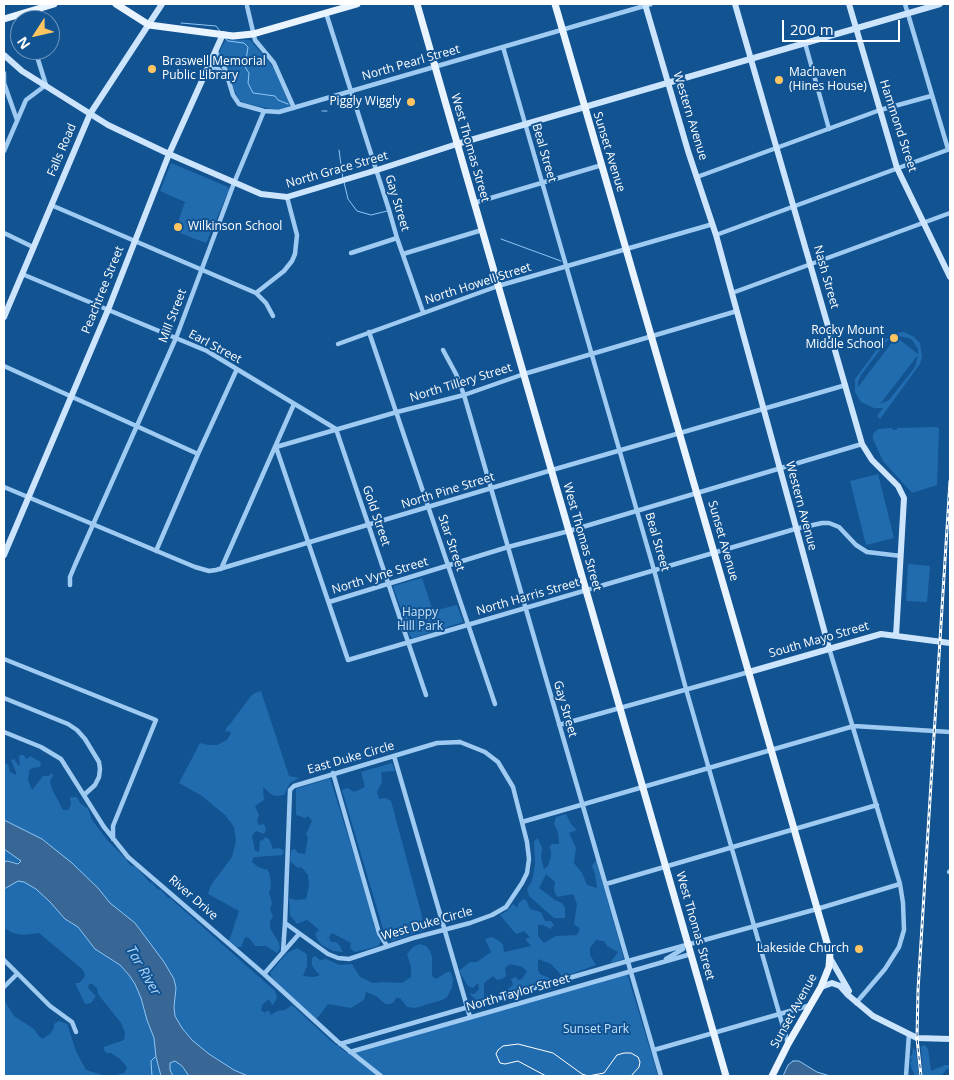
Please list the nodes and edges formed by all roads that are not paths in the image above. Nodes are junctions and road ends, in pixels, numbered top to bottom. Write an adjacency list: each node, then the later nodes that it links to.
1 (54, 4): 16 (main road)
2 (116, 4): 17 (main road)
3 (162, 4): 17 (street, Falls Road)
4 (328, 4): 14 (street, Gay Street)
5 (357, 4): 14 (main road)
6 (418, 4): 28 (main road, West Thomas Street)
7 (555, 4): 19 (main road, Sunset Avenue)
8 (647, 4): 19 (street, North Pearl Street); 32 (street, Western Avenue)
9 (735, 4): 27 (street, Nash Street)
10 (849, 4): 18 (street, Hammond Street)
11 (905, 4): 15 (street)
12 (940, 4): 15 (street, North Grace Street)
13 (247, 6): 21 (street)
14 (328, 12): 21 (main road); 34 (street, Gay Street)
15 (908, 13): 18 (street, North Grace Street); 35 (street)
16 (4, 19)
17 (148, 25): 20 (main road); 41 (street, Falls Road)
18 (856, 29): 22 (street, North Grace Street); 39 (street, Hammond Street)
19 (562, 30): 23 (street, North Pearl Street); 37 (main road, Sunset Avenue)
20 (223, 34): 21 (main road); 24 (street, Peachtree Street)
21 (254, 34): 38 (street)
22 (805, 43): 27 (street, North Grace Street); 44 (street)
23 (503, 47): 28 (street, North Pearl Street); 43 (street, Beal Street)
24 (216, 52): 29 (street, Peachtree Street); 31 (street)
25 (4, 55): 33 (street, North Grace Street)
26 (38, 60): 33 (street)
27 (750, 60): 32 (street, North Grace Street); 46 (street, Nash Street)
28 (436, 67): 34 (street, North Pearl Street); 45 (main road, West Thomas Street)
29 (208, 69): 31 (street); 49 (street, Peachtree Street)
30 (4, 73): 36 (street)
31 (227, 77): 40 (street, North Pearl Street)
32 (667, 83): 37 (street, North Grace Street); 53 (street, Western Avenue)
33 (46, 85): 41 (street, North Grace Street); 42 (street)
34 (351, 91): 38 (street, North Pearl Street); 52 (street, Gay Street)
35 (931, 96): 39 (street); 47 (street)
36 (6, 99): 42 (street)
37 (584, 107): 43 (street, North Grace Street); 50 (main road, Sunset Avenue)
38 (294, 108): 40 (street, North Pearl Street)
39 (880, 110): 44 (street); 51 (street, Hammond Street)
40 (264, 111): 54 (street, Mill Street)
41 (90, 114): 49 (street, North Grace Street); 58 (street, Falls Road)
42 (17, 120): 48 (street)
43 (525, 124): 45 (street, North Grace Street); 55 (street, Beal Street)
44 (829, 129): 46 (street)
45 (457, 144): 52 (street, North Grace Street); 57 (main road, West Thomas Street)
46 (776, 149): 53 (street); 59 (street, Nash Street)
47 (949, 149): 51 (street)
48 (4, 151)
49 (169, 154): 54 (street, North Grace Street); 67 (street, Peachtree Street)
50 (602, 165): 55 (street); 69 (main road, Sunset Avenue)
51 (897, 168): 59 (street); 61 (street, Hammond Street)
52 (377, 170): 56 (street, North Grace Street); 66 (street, Gay Street)
53 (697, 177): 62 (street, Western Avenue)
54 (234, 183): 56 (street, North Grace Street); 74 (street, Mill Street)
55 (542, 183): 57 (street); 73 (street, Beal Street)
56 (287, 197): 78 (street)
57 (474, 203): 63 (main road, West Thomas Street)
58 (51, 205): 67 (street); 68 (street, Falls Road)
59 (793, 206): 65 (street); 72 (street, Nash Street)
60 (950, 213): 61 (street)
61 (924, 223): 72 (street); 76 (street, Hammond Street)
62 (713, 224): 65 (street, Western Avenue); 69 (street, North Howell Street)
63 (482, 230): 71 (street); 77 (main road, West Thomas Street)
64 (4, 232): 68 (street)
65 (716, 235): 79 (street, Western Avenue)
66 (397, 238): 70 (street); 71 (street, Gay Street)
67 (135, 241): 74 (street); 80 (street, Peachtree Street)
68 (33, 247): 75 (street, Falls Road)
69 (626, 249): 73 (street, North Howell Street); 86 (main road, Sunset Avenue)
70 (351, 253)
71 (403, 254): 82 (street, Gay Street)
72 (811, 265): 79 (street); 94 (street, Nash Street)
73 (566, 266): 77 (street, North Howell Street); 90 (street, Beal Street)
74 (202, 270): 78 (street); 87 (street, Mill Street)
75 (22, 274): 80 (street, Earl Street); 84 (street, Falls Road)
76 (950, 277)
77 (498, 286): 82 (street, North Howell Street); 93 (main road, West Thomas Street)
78 (256, 293): 83 (street)
79 (732, 293): 81 (street, Western Avenue)
80 (108, 310): 87 (street, Earl Street); 96 (street, Peachtree Street)
81 (737, 311): 86 (street, North Tillery Street); 98 (street, Western Avenue)
82 (423, 312): 85 (street, North Howell Street)
83 (273, 316)
84 (4, 317)
85 (369, 332): 88 (street, North Howell Street); 99 (street, Star Street)
86 (652, 337): 90 (street, North Tillery Street); 102 (main road, Sunset Avenue)
87 (176, 338): 92 (street, Earl Street); 100 (street, Mill Street)
88 (338, 344)
89 (443, 350): 95 (street, Gay Street)
90 (591, 354): 93 (street, North Tillery Street); 105 (street, Beal Street)
91 (4, 366): 96 (street)
92 (237, 369): 97 (street, Earl Street); 106 (street)
93 (524, 374): 95 (street, North Tillery Street); 108 (main road, West Thomas Street)
94 (846, 385): 98 (street, North Pine Street); 103 (street, Nash Street)
95 (464, 395): 99 (street, North Tillery Street); 110 (street, Gay Street)
96 (71, 397): 100 (street); 112 (street, Peachtree Street)
97 (294, 404): 101 (street, Earl Street); 104 (street)
98 (762, 408): 102 (street, North Pine Street); 107 (street, Western Avenue)
99 (397, 412): 101 (street, North Tillery Street); 113 (street, Star Street)
100 (136, 426): 106 (street); 115 (street, Mill Street)
101 (336, 429): 104 (street, North Tillery Street); 116 (street, Gold Street)
102 (680, 433): 105 (street, North Pine Street); 111 (main road, Sunset Avenue)
103 (862, 444): 107 (street, North Vyne Street); 124 (street, Nash Street)
104 (276, 447): 119 (street); 126 (street)
105 (620, 451): 108 (street, North Pine Street); 114 (street, Beal Street)
106 (198, 454): 121 (street)
107 (779, 469): 111 (street, North Vyne Street); 117 (street, Western Avenue)
108 (552, 470): 110 (street, North Pine Street); 118 (main road, West Thomas Street)
109 (4, 487): 112 (street, North Pine Street)
110 (491, 488): 113 (street, North Pine Street); 120 (street, Gay Street)
111 (697, 493): 114 (street, North Vyne Street); 122 (main road, Sunset Avenue)
112 (28, 497): 115 (street, North Pine Street); 123 (street, Peachtree Street)
113 (428, 508): 116 (street, North Pine Street); 125 (street, Star Street)
114 (637, 511): 118 (street, North Vyne Street); 127 (street, Beal Street)
115 (93, 524): 121 (street, North Pine Street); 129 (street, Mill Street)
116 (368, 525): 119 (street, North Pine Street); 128 (street, Gold Street)
117 (795, 529): 122 (street, North Harris Street); 124 (street, North Harris Street); 137 (street, Western Avenue)
118 (569, 531): 120 (street, North Vyne Street); 130 (main road, West Thomas Street)
119 (308, 543): 126 (street, North Pine Street); 131 (street)
120 (508, 547): 125 (street, North Vyne Street); 132 (street, Gay Street)
121 (156, 551): 126 (street, North Pine Street)
122 (714, 553): 127 (street, North Harris Street); 139 (main road, Sunset Avenue)
123 (4, 555)
124 (901, 556): 134 (street, Nash Street)
125 (448, 566): 128 (street, North Vyne Street); 133 (street, Star Street)
126 (221, 569)
127 (654, 570): 130 (street, North Harris Street); 140 (street, Beal Street)
128 (388, 583): 131 (street, North Vyne Street); 135 (street, Gold Street)
129 (70, 585)
130 (586, 590): 132 (street, North Harris Street); 144 (main road, West Thomas Street)
131 (329, 602): 135 (street, North Harris Street)
132 (526, 608): 133 (street, North Harris Street); 145 (street, Gay Street)
133 (468, 625): 135 (street, North Harris Street); 143 (street, Star Street)
134 (896, 636): 136 (street, South Mayo Street); 137 (street, South Mayo Street)
135 (408, 643): 141 (street, Gold Street)
136 (950, 643)
137 (829, 648): 139 (street, South Mayo Street); 146 (street, Western Avenue)
138 (4, 659): 159 (street)
139 (749, 672): 140 (street); 149 (main road, Sunset Avenue)
140 (686, 689): 144 (street); 151 (street, Beal Street)
141 (426, 695)
142 (4, 698): 154 (street)
143 (495, 704)
144 (621, 708): 145 (street); 153 (main road, West Thomas Street)
145 (559, 725): 155 (street, Gay Street)
146 (854, 726): 148 (street); 149 (street); 156 (street, Western Avenue)
147 (4, 732): 154 (street, River Drive)
148 (950, 732)
149 (771, 750): 151 (street); 158 (main road, Sunset Avenue)
150 (394, 756): 152 (street, East Duke Circle); 157 (street, East Duke Circle); 167 (street)
151 (709, 767): 153 (street); 160 (street, Beal Street)
152 (333, 773): 165 (street, East Duke Circle); 169 (street)
153 (643, 787): 155 (street); 161 (main road, West Thomas Street)
154 (84, 794): 159 (street, River Drive)
155 (583, 805): 157 (street); 162 (street, Gay Street)
156 (877, 805): 158 (street); 163 (street, Western Avenue)
157 (522, 822): 167 (street, West Duke Circle)
158 (793, 829): 160 (street); 164 (main road, Sunset Avenue)
159 (114, 840): 177 (street, River Drive)
160 (732, 847): 161 (street); 166 (street, Beal Street)
161 (666, 866): 162 (street); 170 (main road, West Thomas Street)
162 (606, 884): 174 (street, Gay Street)
163 (900, 884): 164 (street); 180 (street, Western Avenue)
164 (817, 909): 166 (street); 172 (main road, Sunset Avenue)
165 (285, 923): 168 (street); 171 (street)
166 (754, 926): 170 (street); 183 (street, Beal Street)
167 (445, 929): 169 (street, West Duke Circle); 182 (street)
168 (299, 934): 169 (street, West Duke Circle); 171 (street)
169 (387, 946)
170 (689, 948): 174 (street); 175 (street, North Taylor Street); 186 (main road, West Thomas Street)
171 (283, 952): 177 (street)
172 (830, 958): 179 (main road, Sunset Avenue); 180 (street)
173 (4, 960): 176 (street)
174 (628, 961): 175 (street, Gay Street); 182 (street)
175 (630, 970): 184 (street, North Taylor Street); 191 (street, Gay Street)
176 (17, 974): 178 (street); 185 (street)
177 (264, 974): 189 (street, River Drive)
178 (4, 987)
179 (822, 987): 180 (street); 181 (main road, Sunset Avenue)
180 (855, 1001): 187 (street)
181 (811, 1005): 183 (street); 190 (main road, Sunset Avenue)
182 (467, 1008): 184 (street); 189 (street)
183 (779, 1013): 186 (street); 190 (street, Beal Street)
184 (470, 1017): 192 (street, North Taylor Street)
185 (76, 1032)
186 (714, 1032): 191 (street); 195 (main road, West Thomas Street)
187 (908, 1034): 188 (street); 197 (street)
188 (950, 1039)
189 (340, 1044): 192 (street, River Drive)
190 (788, 1044): 196 (main road, Sunset Avenue)
191 (654, 1050): 194 (street, Gay Street)
192 (350, 1052): 193 (street, River Drive)
193 (381, 1076)
194 (661, 1076)
195 (726, 1076)
196 (772, 1076)
197 (906, 1076)

